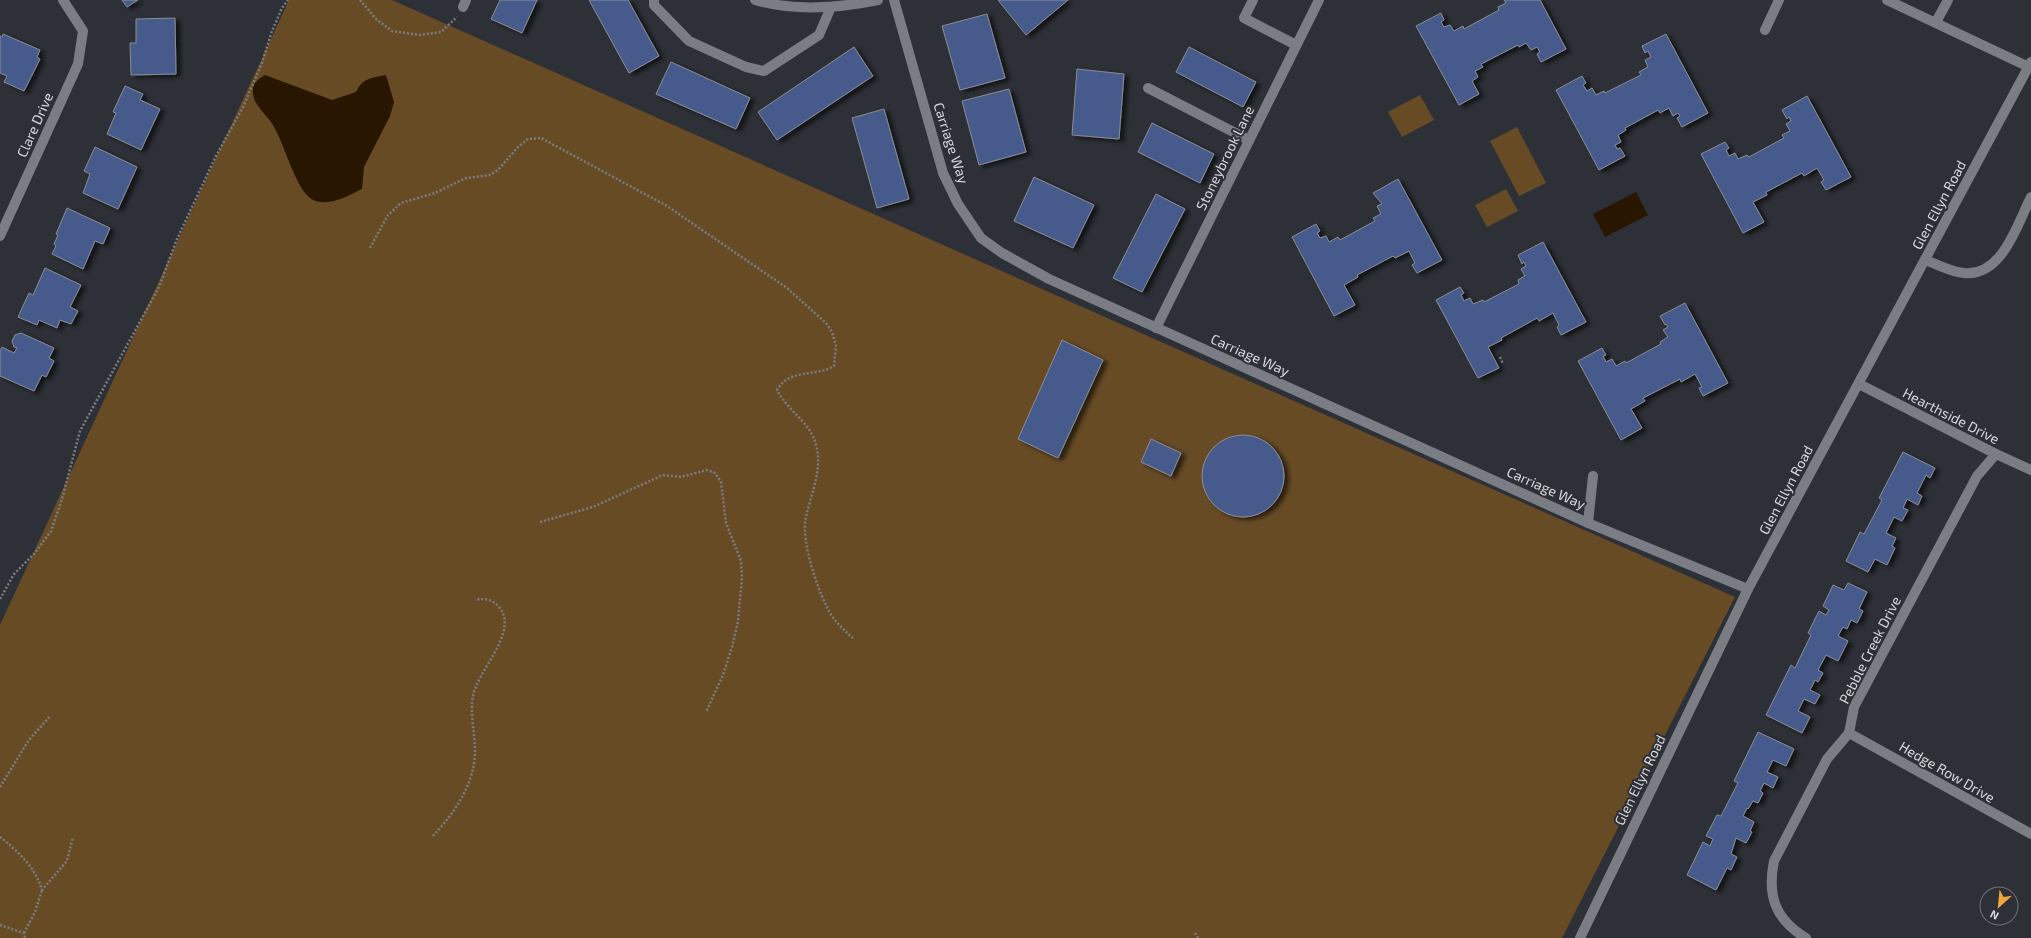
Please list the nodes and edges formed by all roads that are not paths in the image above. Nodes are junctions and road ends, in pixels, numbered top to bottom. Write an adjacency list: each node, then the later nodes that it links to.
1 (63, 0): 19 (street, Clare Drive)
2 (654, 0): 11 (street)
3 (755, 0): 11 (street)
4 (878, 0): 11 (street)
5 (894, 0): 21 (street, Carriage Way)
6 (1253, 0): 14 (street)
7 (1319, 0): 14 (street, Stoneybrook Lane)
8 (1778, 0): 13 (street)
9 (1887, 0): 12 (street)
10 (1948, 0): 12 (street)
11 (831, 7)
12 (1936, 22): 15 (street)
13 (1765, 30)
14 (1296, 45): 17 (street, Stoneybrook Lane)
15 (2030, 65): 20 (street, Glen Ellyn Road)
16 (1148, 88): 17 (street)
17 (1249, 140): 21 (street, Stoneybrook Lane)
18 (2031, 197): 20 (street)
19 (0, 236)
20 (1926, 260): 22 (street, Glen Ellyn Road)
21 (1156, 328): 26 (street, Carriage Way)
22 (1859, 384): 23 (street, Hearthside Drive); 27 (street, Glen Ellyn Road)
23 (1996, 454): 24 (street, Hearthside Drive); 28 (street, Pebble Creek Drive)
24 (2031, 470)
25 (1593, 476): 26 (street)
26 (1588, 523): 27 (street, Carriage Way)
27 (1748, 589): 30 (street, Glen Ellyn Road)
28 (1849, 733): 29 (street, Hedge Row Drive); 31 (street, Pebble Creek Drive)
29 (2031, 834)
30 (1580, 938)
31 (1806, 938)

